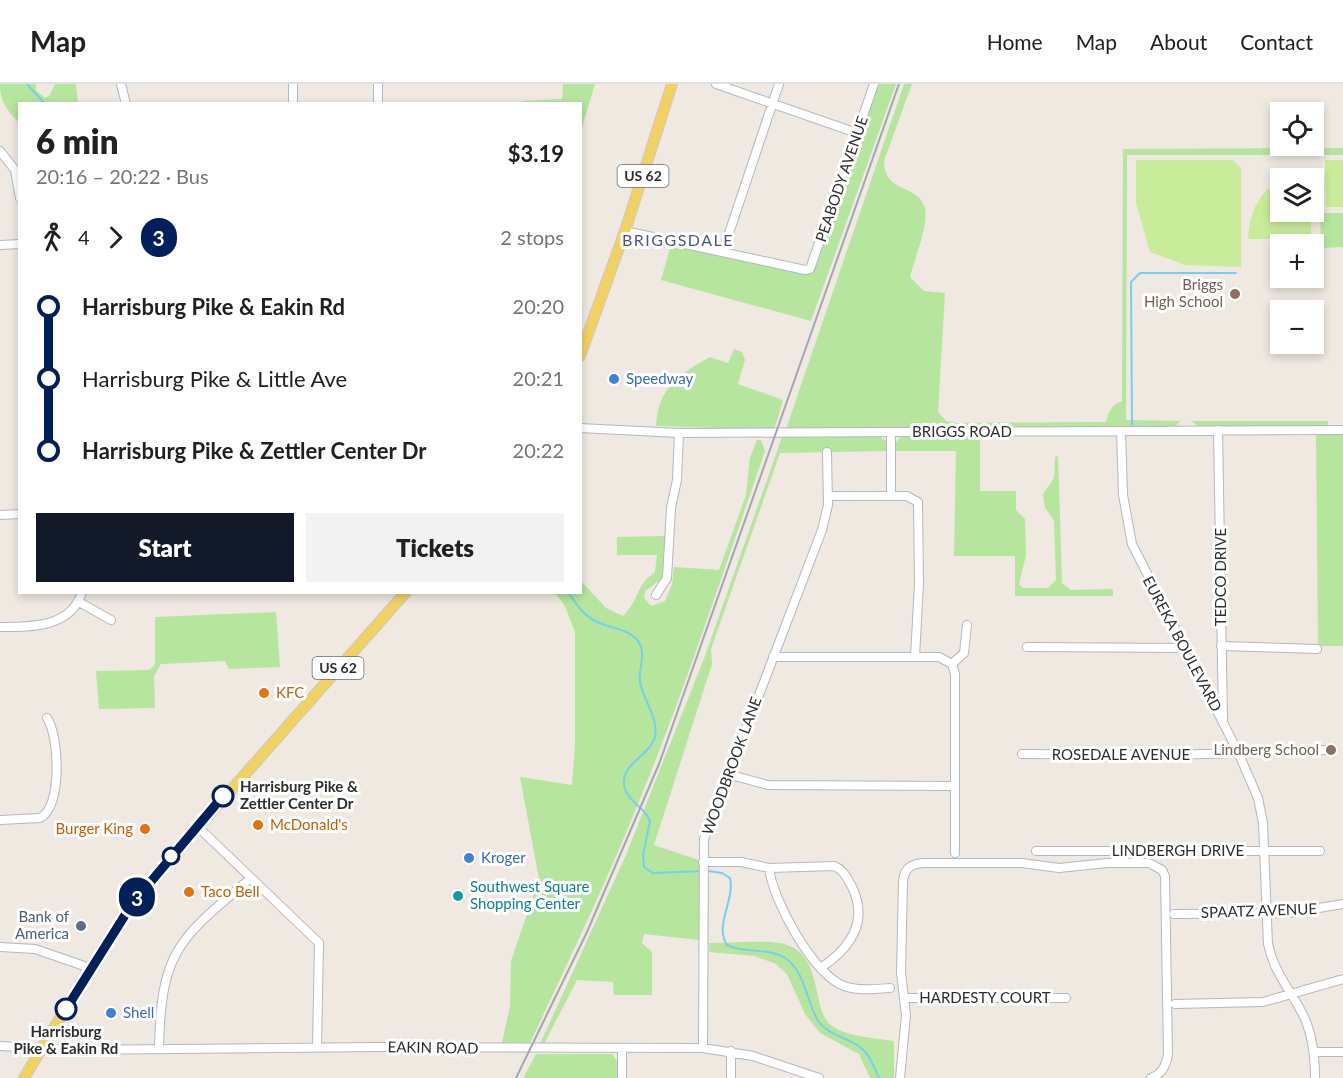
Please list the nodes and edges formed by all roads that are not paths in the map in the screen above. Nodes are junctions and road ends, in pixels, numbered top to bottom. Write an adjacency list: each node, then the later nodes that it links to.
1 (121, 84): 8 (street)
2 (293, 84): 9 (street)
3 (378, 84): 10 (street)
4 (672, 84): 15 (main road, US 62)
5 (716, 84): 11 (street)
6 (779, 84): 11 (street)
7 (874, 84): 12 (street, PEABODY AVENUE)
8 (126, 102)
9 (293, 102)
10 (378, 102)
11 (772, 104): 12 (street); 18 (street)
12 (857, 133): 18 (street, PEABODY AVENUE)
13 (0, 151): 14 (street)
14 (18, 187)
15 (625, 231): 18 (street); 19 (main road, US 62)
16 (18, 244): 17 (street)
17 (0, 245)
18 (723, 251)
19 (582, 350)
20 (582, 428): 25 (street, BRIGGS ROAD)
21 (1218, 430): 22 (street, BRIGGS ROAD); 23 (street, BRIGGS ROAD); 39 (street, TEDCO DRIVE)
22 (1343, 430)
23 (1121, 431): 24 (street, BRIGGS ROAD); 40 (street, EUREKA BOULEVARD)
24 (891, 432): 25 (street, BRIGGS ROAD); 28 (street)
25 (679, 433): 33 (street)
26 (827, 452): 27 (street, WOODBROOK LANE)
27 (828, 496): 28 (street); 42 (street, WOODBROOK LANE)
28 (891, 496): 43 (street)
29 (18, 514): 30 (street)
30 (0, 515)
31 (81, 594): 34 (street)
32 (404, 594): 53 (main road, US 62)
33 (656, 595)
34 (79, 602): 35 (street); 37 (street)
35 (111, 620)
36 (967, 626): 44 (street)
37 (0, 627)
38 (1027, 646): 40 (street)
39 (1221, 646): 41 (street); 46 (street, TEDCO DRIVE)
40 (1185, 648): 46 (street, EUREKA BOULEVARD)
41 (1317, 649)
42 (773, 657): 43 (street); 50 (street, WOODBROOK LANE)
43 (915, 657): 44 (street)
44 (952, 664): 51 (street)
45 (47, 717): 52 (street)
46 (1223, 723): 48 (street, EUREKA BOULEVARD)
47 (1327, 750): 48 (street, ROSEDALE AVENUE)
48 (1238, 752): 49 (street, ROSEDALE AVENUE); 55 (street, EUREKA BOULEVARD)
49 (1022, 754)
50 (728, 774): 51 (street); 58 (street, WOODBROOK LANE)
51 (954, 786): 57 (street)
52 (0, 820)
53 (197, 826): 60 (street); 66 (main road, US 62)
54 (1036, 851): 55 (street, LINDBERGH DRIVE)
55 (1265, 851): 56 (street, LINDBERGH DRIVE); 62 (street, EUREKA BOULEVARD)
56 (1320, 851)
57 (955, 853)
58 (703, 868): 59 (street); 78 (street, WOODBROOK LANE)
59 (770, 868): 65 (street); 65 (street)
60 (251, 878): 74 (street); 76 (street)
61 (1343, 904): 62 (street, SPAATZ AVENUE)
62 (1266, 913): 63 (street, SPAATZ AVENUE); 69 (street, EUREKA BOULEVARD)
63 (1174, 914)
64 (0, 947): 66 (street)
65 (822, 967): 68 (street)
66 (90, 968): 75 (main road, US 62)
67 (1343, 979): 69 (street)
68 (890, 988)
69 (1290, 996): 72 (street); 80 (street, EUREKA BOULEVARD)
70 (904, 998): 71 (street, HARDESTY COURT); 86 (street); 87 (street)
71 (1066, 998)
72 (1175, 1004)
73 (0, 1046): 75 (street, EAKIN ROAD)
74 (318, 1047): 76 (street, EAKIN ROAD); 77 (street, EAKIN ROAD)
75 (42, 1048): 76 (street, EAKIN ROAD); 83 (main road, US 62)
76 (159, 1048)
77 (622, 1048): 78 (street, EAKIN ROAD); 84 (street)
78 (703, 1048): 79 (street, EAKIN ROAD)
79 (731, 1052): 82 (street); 85 (street, EAKIN ROAD)
80 (1315, 1052): 81 (street); 88 (street, EUREKA BOULEVARD)
81 (1343, 1052)
82 (732, 1077)
83 (24, 1078)
84 (622, 1078)
85 (819, 1078)
86 (900, 1078)
87 (1151, 1078)
88 (1315, 1078)

